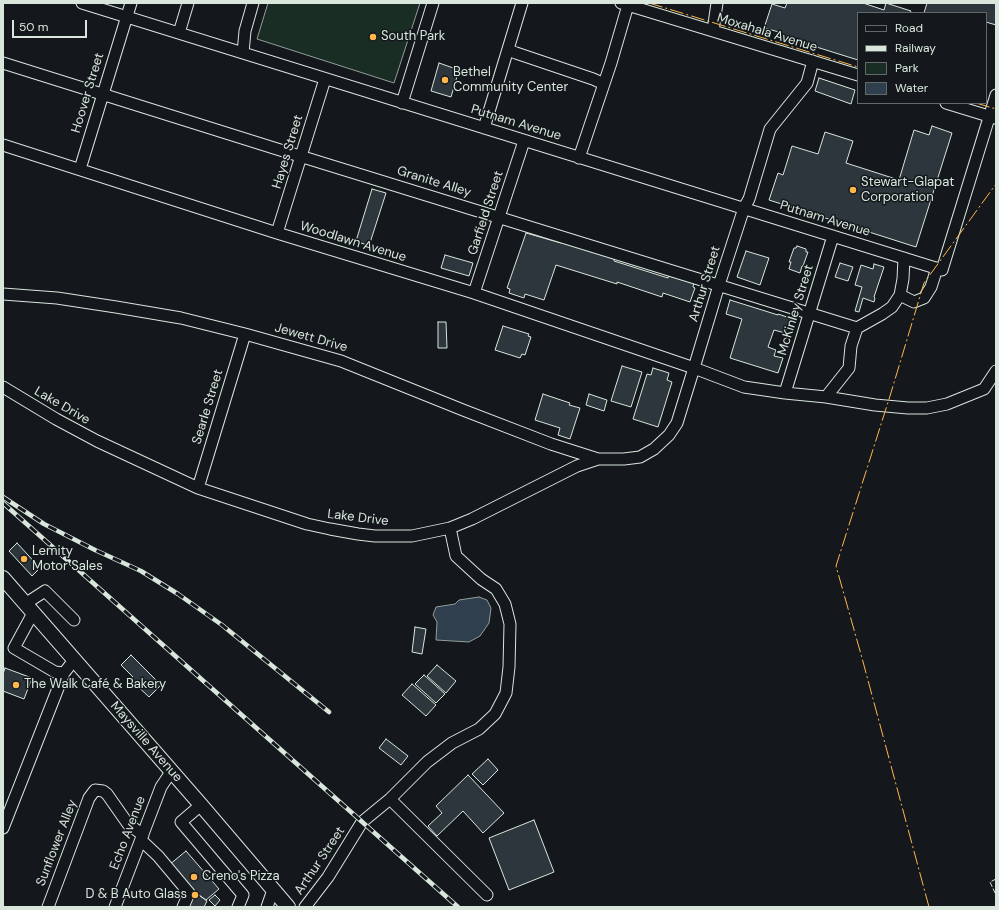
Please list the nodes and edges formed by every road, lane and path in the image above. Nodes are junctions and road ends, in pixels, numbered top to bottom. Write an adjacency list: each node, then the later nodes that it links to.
1 (82, 3): 9 (street, Putnam Avenue)
2 (131, 3): 9 (street, Hoover Street)
3 (188, 3): 11 (street)
4 (253, 3): 13 (street)
5 (432, 3): 21 (street)
6 (522, 3): 12 (street)
7 (717, 3): 10 (street)
8 (625, 4): 10 (street, Moxahala Avenue); 18 (street)
9 (126, 17): 11 (street, Putnam Avenue); 19 (street, Hoover Street)
10 (713, 31): 14 (street, Moxahala Avenue)
11 (179, 33): 13 (street, Putnam Avenue)
12 (508, 50): 18 (street); 24 (street)
13 (243, 53): 17 (street, Putnam Avenue)
14 (813, 61): 16 (street, Moxahala Avenue); 30 (street, Arthur Street)
15 (3, 63): 19 (street, Granite Alley)
16 (857, 75)
17 (325, 79): 21 (street, Putnam Avenue); 27 (street, Hayes Street)
18 (604, 84): 28 (street)
19 (103, 94): 27 (street, Granite Alley); 29 (street, Hoover Street)
20 (996, 96): 23 (street)
21 (402, 103): 24 (street, Putnam Avenue)
22 (949, 104): 23 (street)
23 (993, 118): 35 (street)
24 (484, 128): 25 (street, Putnam Avenue)
25 (524, 141): 28 (street, Putnam Avenue); 31 (street, Garfield Street)
26 (3, 146): 29 (street, Woodlawn Avenue)
27 (301, 156): 31 (street, Granite Alley); 32 (street, Hayes Street)
28 (579, 158): 30 (street, Putnam Avenue)
29 (80, 169): 32 (street, Woodlawn Avenue)
30 (744, 208): 33 (street, Putnam Avenue); 36 (street, Arthur Street)
31 (499, 217): 36 (street, Granite Alley); 38 (street, Garfield Street)
32 (277, 233): 38 (street, Woodlawn Avenue)
33 (833, 236): 34 (street, Putnam Avenue); 40 (street, McKinley Street)
34 (904, 258): 35 (street, Putnam Avenue); 39 (street)
35 (939, 269): 39 (street)
36 (719, 285): 40 (street, Granite Alley); 43 (street, Arthur Street)
37 (3, 294): 42 (street, Jewett Drive)
38 (474, 294): 43 (street, Woodlawn Avenue)
39 (900, 295): 41 (street)
40 (809, 314): 41 (street, Granite Alley); 46 (street, McKinley Street)
41 (857, 328): 47 (street)
42 (245, 334): 48 (street, Jewett Drive); 49 (street, Searle Street)
43 (694, 368): 46 (street, Woodlawn Avenue); 48 (street, Lake Drive)
44 (996, 371): 47 (street, Woodlawn Avenue)
45 (3, 388): 49 (street, Lake Drive)
46 (785, 393): 47 (street, Woodlawn Avenue)
47 (826, 396)
48 (598, 459): 50 (street, Lake Drive)
49 (198, 488): 50 (street, Lake Drive)
50 (450, 528): 57 (street, Arthur Street)
51 (3, 578): 52 (main road, Maysville Avenue)
52 (29, 608): 53 (street); 54 (main road, Maysville Avenue); 55 (street)
53 (74, 620)
54 (74, 660): 55 (street); 56 (main road, Maysville Avenue)
55 (64, 674): 59 (street)
56 (171, 772): 58 (main road, Maysville Avenue); 60 (street, Echo Avenue)
57 (390, 799): 62 (street); 69 (street, Arthur Street)
58 (200, 805): 61 (main road, Maysville Avenue); 66 (street)
59 (3, 828)
60 (142, 837): 63 (street, Sunflower Alley); 64 (street, Echo Avenue); 65 (street)
61 (273, 890): 67 (street); 68 (main road, Maysville Avenue)
62 (487, 895)
63 (48, 907)
64 (115, 907)
65 (184, 907)
66 (238, 907)
67 (267, 907)
68 (288, 907)
69 (305, 907)

